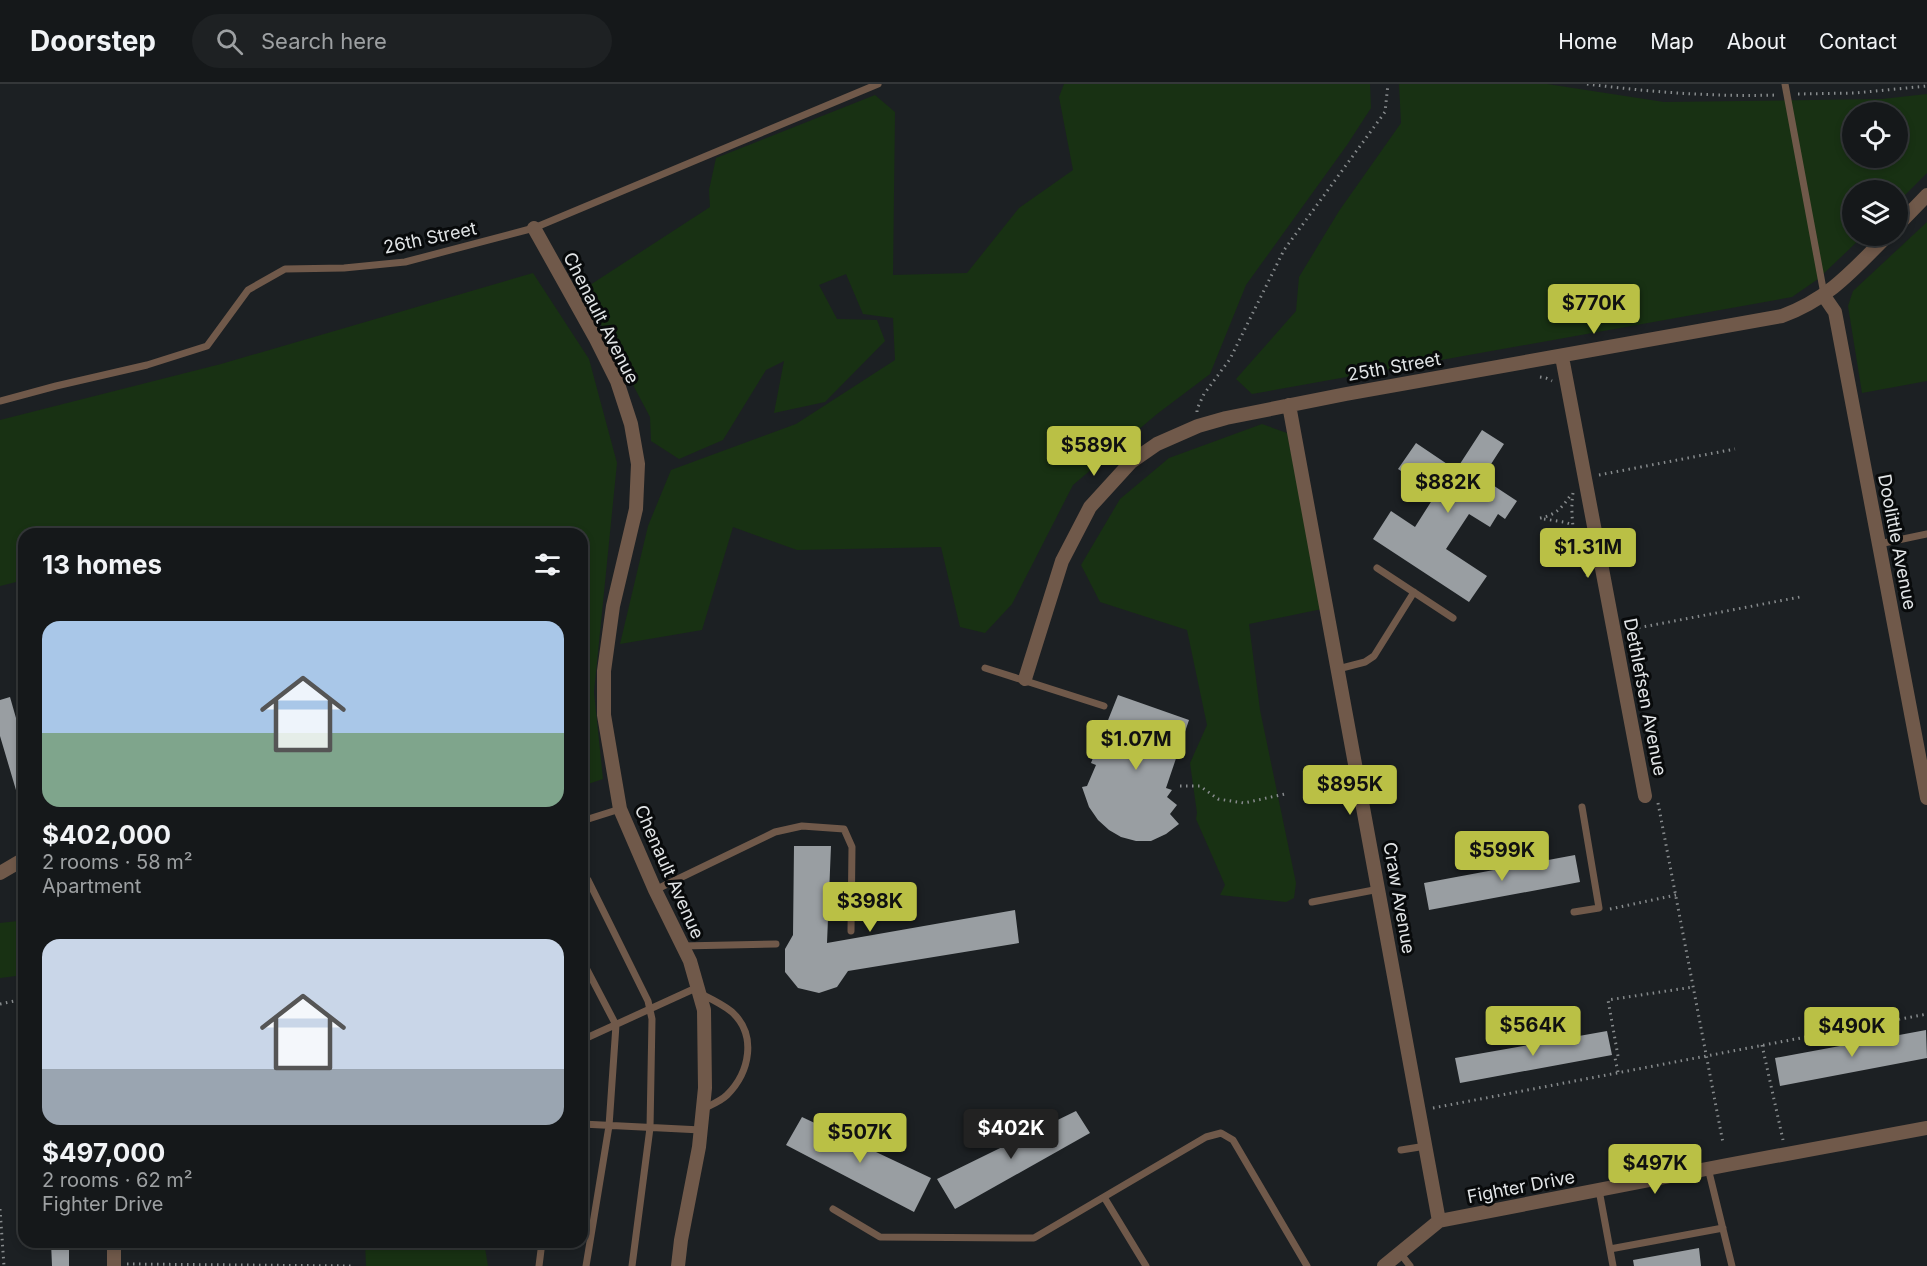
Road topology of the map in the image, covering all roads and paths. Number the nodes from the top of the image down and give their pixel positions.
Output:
1 (878, 84) edge
2 (1388, 84) edge
3 (1587, 84) edge
4 (1785, 84) edge
5 (1927, 86) edge
6 (1786, 95) junction
7 (1927, 195) edge
8 (1908, 215) edge
9 (534, 228) junction
10 (1877, 246) edge
11 (1824, 296) junction
12 (1562, 357) junction
13 (0, 401) edge
14 (1289, 405) junction
15 (1198, 426) junction
16 (1736, 449) dead end
17 (1597, 476) dead end
18 (1573, 493) dead end
19 (1574, 525) dead end
20 (1927, 534) edge
21 (1879, 544) junction
22 (1377, 568) dead end
23 (1414, 592) junction
24 (1800, 597) dead end
25 (1453, 618) dead end
26 (1624, 621) dead end
27 (985, 668) dead end
28 (1338, 669) junction
29 (1025, 680) junction
30 (1104, 706) dead end
31 (1180, 786) dead end
32 (1285, 794) dead end
33 (1646, 796) dead end
34 (1927, 798) edge
35 (1658, 803) dead end
36 (1582, 807) dead end
37 (620, 808) junction
38 (588, 819) edge
39 (18, 862) edge
40 (0, 873) edge
41 (588, 880) edge
42 (1379, 889) junction
43 (655, 890) junction
44 (1676, 895) junction
45 (1312, 902) dead end
46 (1599, 909) junction
47 (1574, 912) dead end
48 (851, 931) dead end
49 (776, 944) dead end
50 (682, 945) junction
51 (588, 972) edge
52 (1693, 987) junction
53 (698, 990) junction
54 (18, 1000) edge
55 (0, 1004) edge
56 (650, 1009) junction
57 (1927, 1014) edge
58 (615, 1025) junction
59 (588, 1037) edge
60 (1762, 1045) junction
61 (1706, 1055) junction
62 (1618, 1072) junction
63 (703, 1109) junction
64 (1419, 1110) junction
65 (588, 1124) edge
66 (609, 1126) junction
67 (650, 1128) junction
68 (1927, 1128) edge
69 (701, 1130) junction
70 (1783, 1140) dead end
71 (1723, 1143) dead end
72 (1426, 1146) junction
73 (1401, 1150) dead end
74 (1708, 1168) junction
75 (1599, 1190) junction
76 (1104, 1197) junction
77 (0, 1209) edge
78 (833, 1209) dead end
79 (1439, 1221) junction
80 (1723, 1228) junction
81 (114, 1248) edge
82 (541, 1248) edge
83 (1610, 1249) junction
84 (1400, 1253) junction
85 (114, 1265) edge
86 (4, 1266) edge
87 (353, 1266) edge
88 (539, 1266) edge
89 (586, 1266) edge
90 (632, 1266) edge
91 (678, 1266) edge
92 (1146, 1266) edge
93 (1307, 1266) edge
94 (1383, 1266) edge
95 (1410, 1266) edge
96 (1613, 1266) edge
97 (1732, 1266) edge

1 - 9 lane, 26th Street
2 - 15 path
3 - 6 path
4 - 6 lane
5 - 6 path
6 - 11 lane
7 - 8 street
9 - 13 lane, 26th Street
9 - 37 street, Chenault Avenue
10 - 11 street, 25th Street
11 - 12 street, 25th Street
11 - 21 street, Doolittle Avenue
12 - 14 street, 25th Street
12 - 33 street, Dethlefsen Avenue
14 - 15 street, 25th Street
14 - 28 street, Craw Avenue
15 - 29 street, 25th Street
16 - 17 path
18 - 19 path
20 - 21 lane
21 - 34 street, Doolittle Avenue
22 - 23 lane
23 - 25 lane
23 - 28 lane
24 - 26 path
27 - 29 lane
28 - 42 street, Craw Avenue
29 - 30 lane
31 - 32 path
35 - 44 path
36 - 46 lane
37 - 38 lane
37 - 43 street, Chenault Avenue
39 - 40 street
41 - 56 lane
42 - 45 lane
42 - 64 street, Craw Avenue
43 - 48 lane
43 - 50 street, Chenault Avenue
44 - 46 path
44 - 52 path
46 - 47 lane
49 - 50 lane
50 - 53 street, Chenault Avenue
51 - 58 lane
52 - 61 path
52 - 62 path
53 - 56 lane
53 - 63 street, Chenault Avenue
53 - 63 lane
54 - 55 path
56 - 58 lane
56 - 67 lane
57 - 60 path
58 - 59 lane
58 - 66 lane
60 - 61 path
60 - 70 path
61 - 62 path
61 - 71 path
62 - 64 path
63 - 69 street, Chenault Avenue
64 - 72 street, Craw Avenue
65 - 66 lane
66 - 67 lane
66 - 89 lane
67 - 69 lane
67 - 90 lane
68 - 74 street, Fighter Drive
69 - 91 street, Chenault Avenue
72 - 73 lane
72 - 79 street, Craw Avenue
74 - 75 street, Fighter Drive
74 - 80 lane
75 - 79 street, Fighter Drive
75 - 83 lane
76 - 78 lane
76 - 92 lane
76 - 93 lane
77 - 86 path
79 - 84 street, Fighter Drive
80 - 83 lane
80 - 97 lane
81 - 85 street
82 - 88 lane
83 - 96 lane
84 - 94 street, Fighter Drive
84 - 95 lane
85 - 87 path

